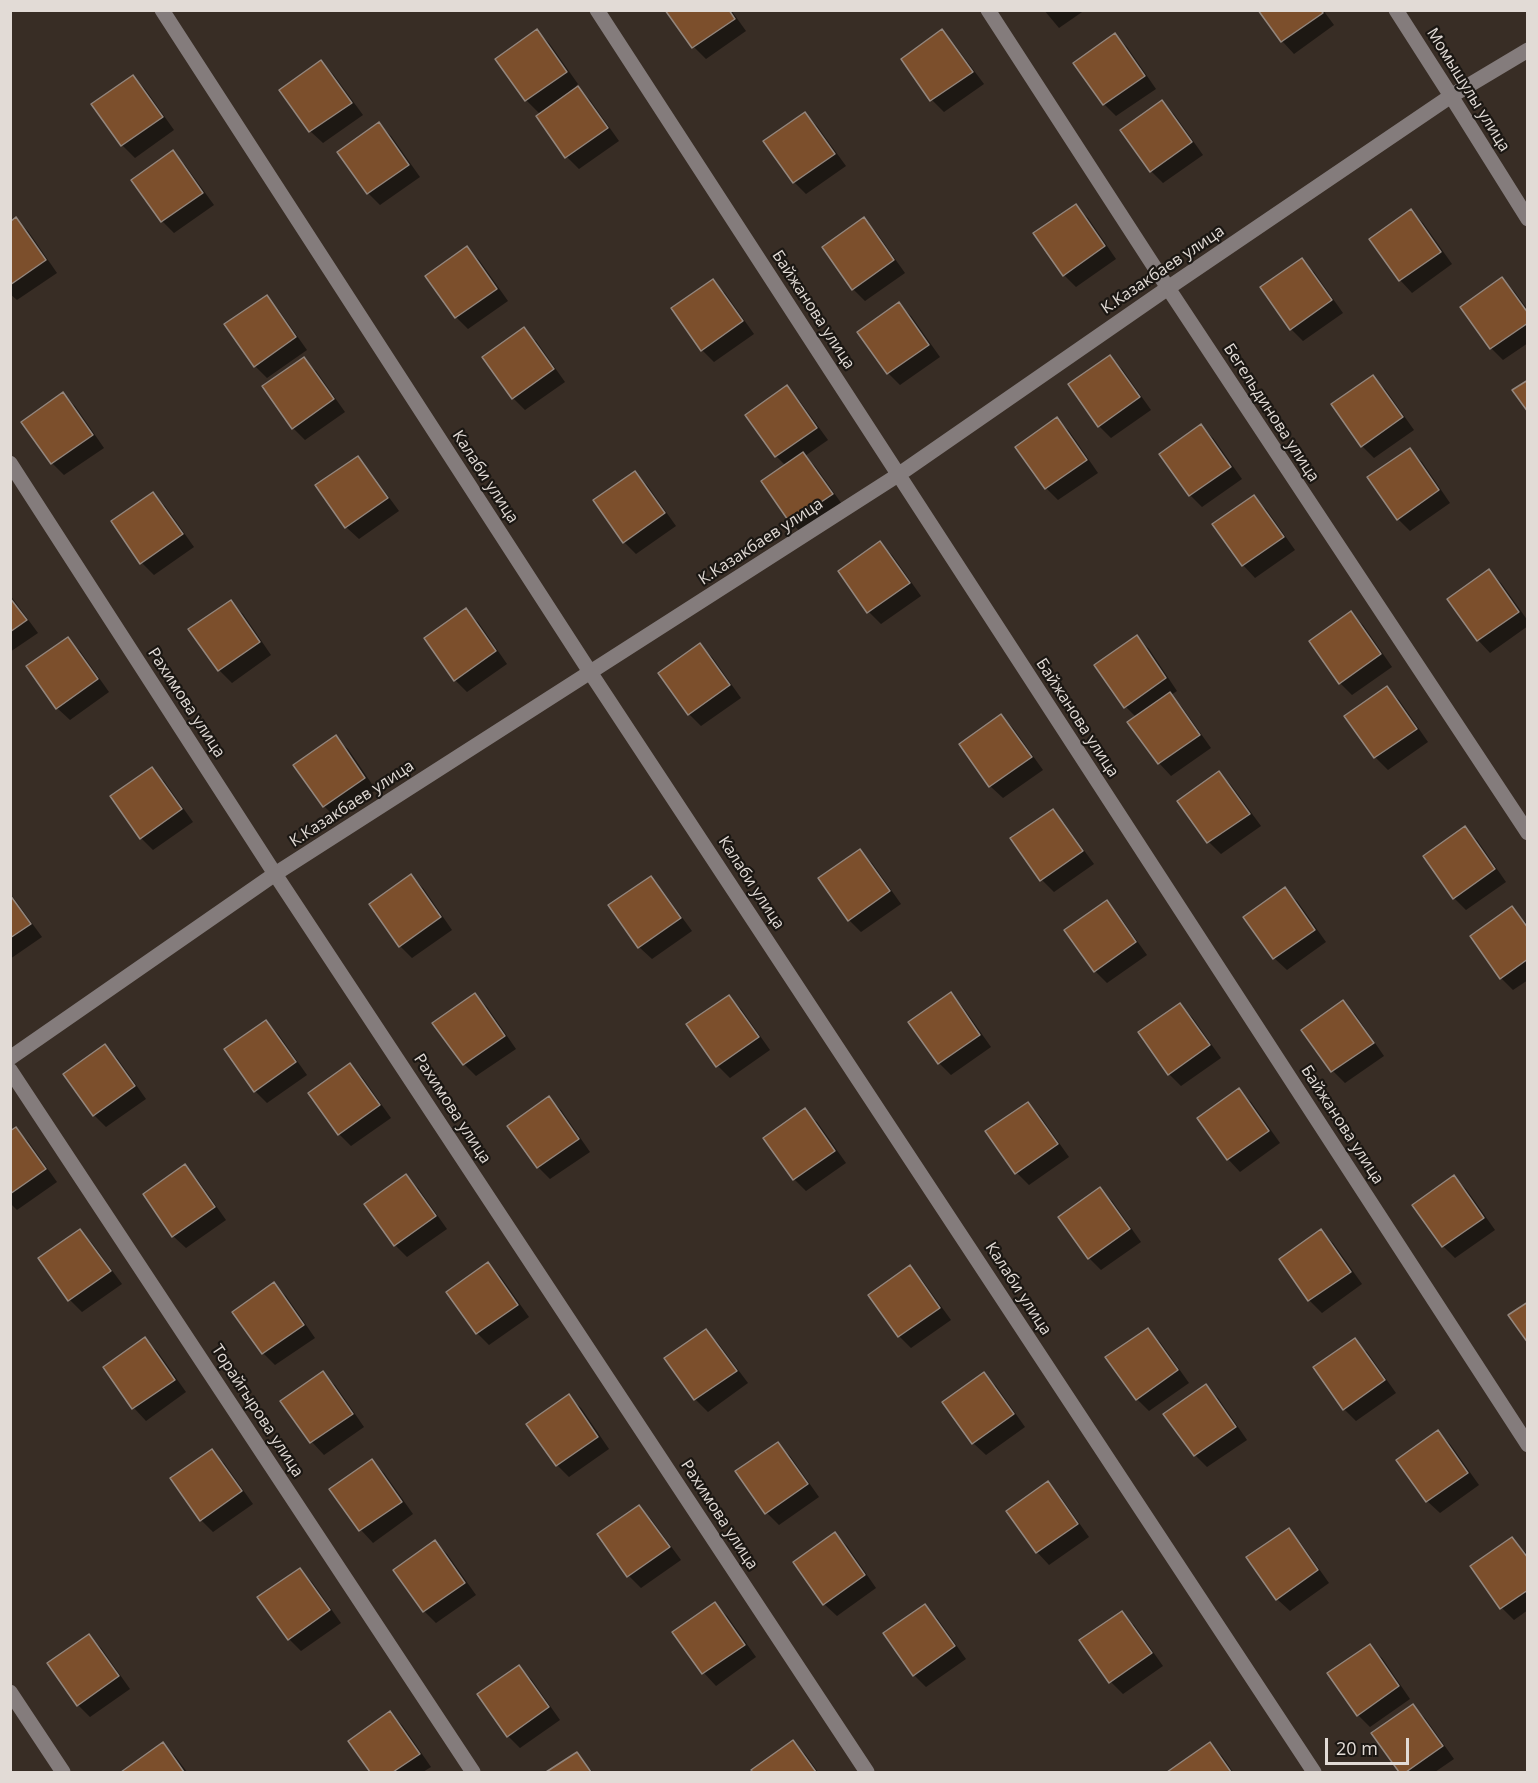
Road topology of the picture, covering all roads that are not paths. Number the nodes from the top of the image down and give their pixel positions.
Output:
1 (162, 10) edge
2 (597, 10) edge
3 (988, 10) edge
4 (1396, 10) edge
5 (1527, 50) edge
6 (1451, 96) junction
7 (1527, 219) edge
8 (1168, 288) junction
9 (10, 463) edge
10 (898, 475) junction
11 (590, 672) junction
12 (1527, 833) edge
13 (275, 874) junction
14 (10, 1058) edge
15 (10, 1070) edge
16 (1527, 1445) edge
17 (10, 1692) edge
18 (63, 1773) edge
19 (473, 1773) edge
20 (867, 1773) edge
21 (1314, 1773) edge

1 - 11 street, Калаби улица
2 - 10 street, Байжанова улица
3 - 8 street, Бегельдинова улица
4 - 6 street, Момышулы улица
5 - 6 street, К.Казакбаев улица
6 - 7 street, Момышулы улица
6 - 8 street, К.Казакбаев улица
8 - 10 street, К.Казакбаев улица
8 - 12 street, Бегельдинова улица
9 - 13 street, Рахимова улица
10 - 11 street, К.Казакбаев улица
10 - 16 street, Байжанова улица
11 - 13 street, К.Казакбаев улица
11 - 21 street, Калаби улица
13 - 14 street, К.Казакбаев улица
13 - 20 street, Рахимова улица
15 - 19 street, Торайгырова улица
17 - 18 street

